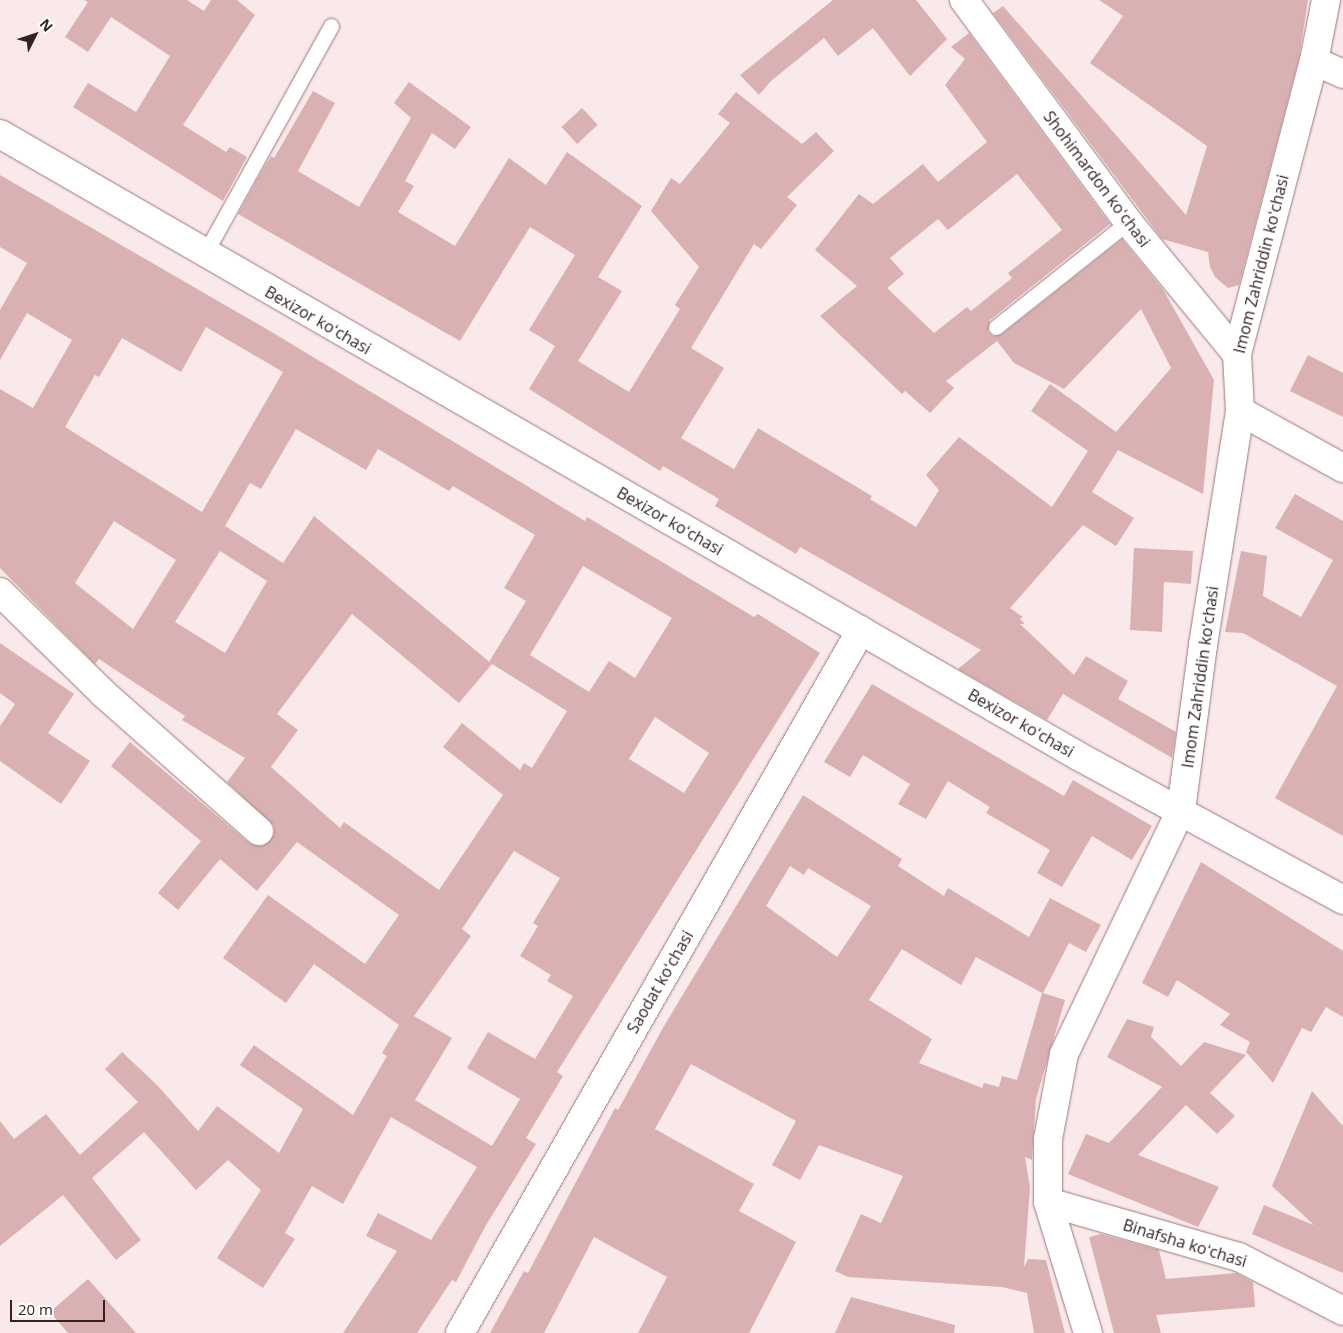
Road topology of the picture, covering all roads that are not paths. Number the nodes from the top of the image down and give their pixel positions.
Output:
1 (964, 0) edge
2 (1326, 0) edge
3 (331, 26) dead end
4 (1314, 61) junction
5 (1343, 74) edge
6 (0, 134) edge
7 (1128, 222) junction
8 (204, 255) junction
9 (996, 327) dead end
10 (1236, 354) junction
11 (1240, 411) junction
12 (1343, 468) edge
13 (0, 592) edge
14 (861, 630) junction
15 (1181, 810) junction
16 (260, 831) dead end
17 (1343, 900) edge
18 (1048, 1202) junction
19 (1343, 1311) edge
20 (460, 1333) edge
21 (1088, 1333) edge

1 - 7 street, Shohimardon koʻchasi
2 - 4 street, Imom Zahriddin koʻchasi
3 - 8 lane
4 - 5 street
4 - 10 street, Imom Zahriddin koʻchasi
6 - 8 street, Bexizor koʻchasi
7 - 9 lane
7 - 10 street, Shohimardon koʻchasi
8 - 14 street, Bexizor koʻchasi
10 - 11 street, Imom Zahriddin koʻchasi
11 - 12 street
11 - 15 street, Imom Zahriddin koʻchasi
13 - 16 street
14 - 15 street, Bexizor koʻchasi
14 - 20 street, Saodat koʻchasi
15 - 17 street, Bexizor koʻchasi
15 - 18 street, Imom Zahriddin koʻchasi
18 - 19 street, Binafsha koʻchasi
18 - 21 street, Imom Zahriddin koʻchasi

